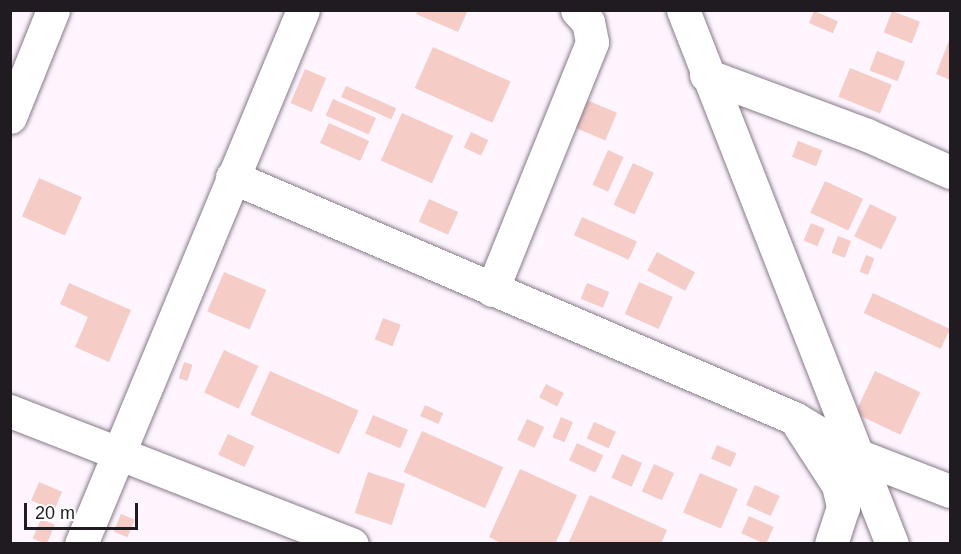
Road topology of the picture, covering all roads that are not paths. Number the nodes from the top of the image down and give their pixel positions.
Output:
1 (53, 10) edge
2 (303, 10) edge
3 (577, 10) edge
4 (683, 10) edge
5 (706, 75) junction
6 (10, 117) edge
7 (951, 172) edge
8 (232, 177) junction
9 (492, 290) junction
10 (10, 411) edge
11 (794, 418) junction
12 (119, 451) junction
13 (854, 454) junction
14 (951, 491) edge
15 (81, 543) edge
16 (352, 543) edge
17 (831, 543) edge
18 (892, 543) edge

1 - 6 street
2 - 8 street
3 - 9 street
4 - 5 street
5 - 7 street
5 - 13 street
8 - 9 street
8 - 12 street
9 - 11 street
10 - 12 street
11 - 13 street
11 - 17 street
12 - 15 street
12 - 16 street
13 - 14 street
13 - 18 street

